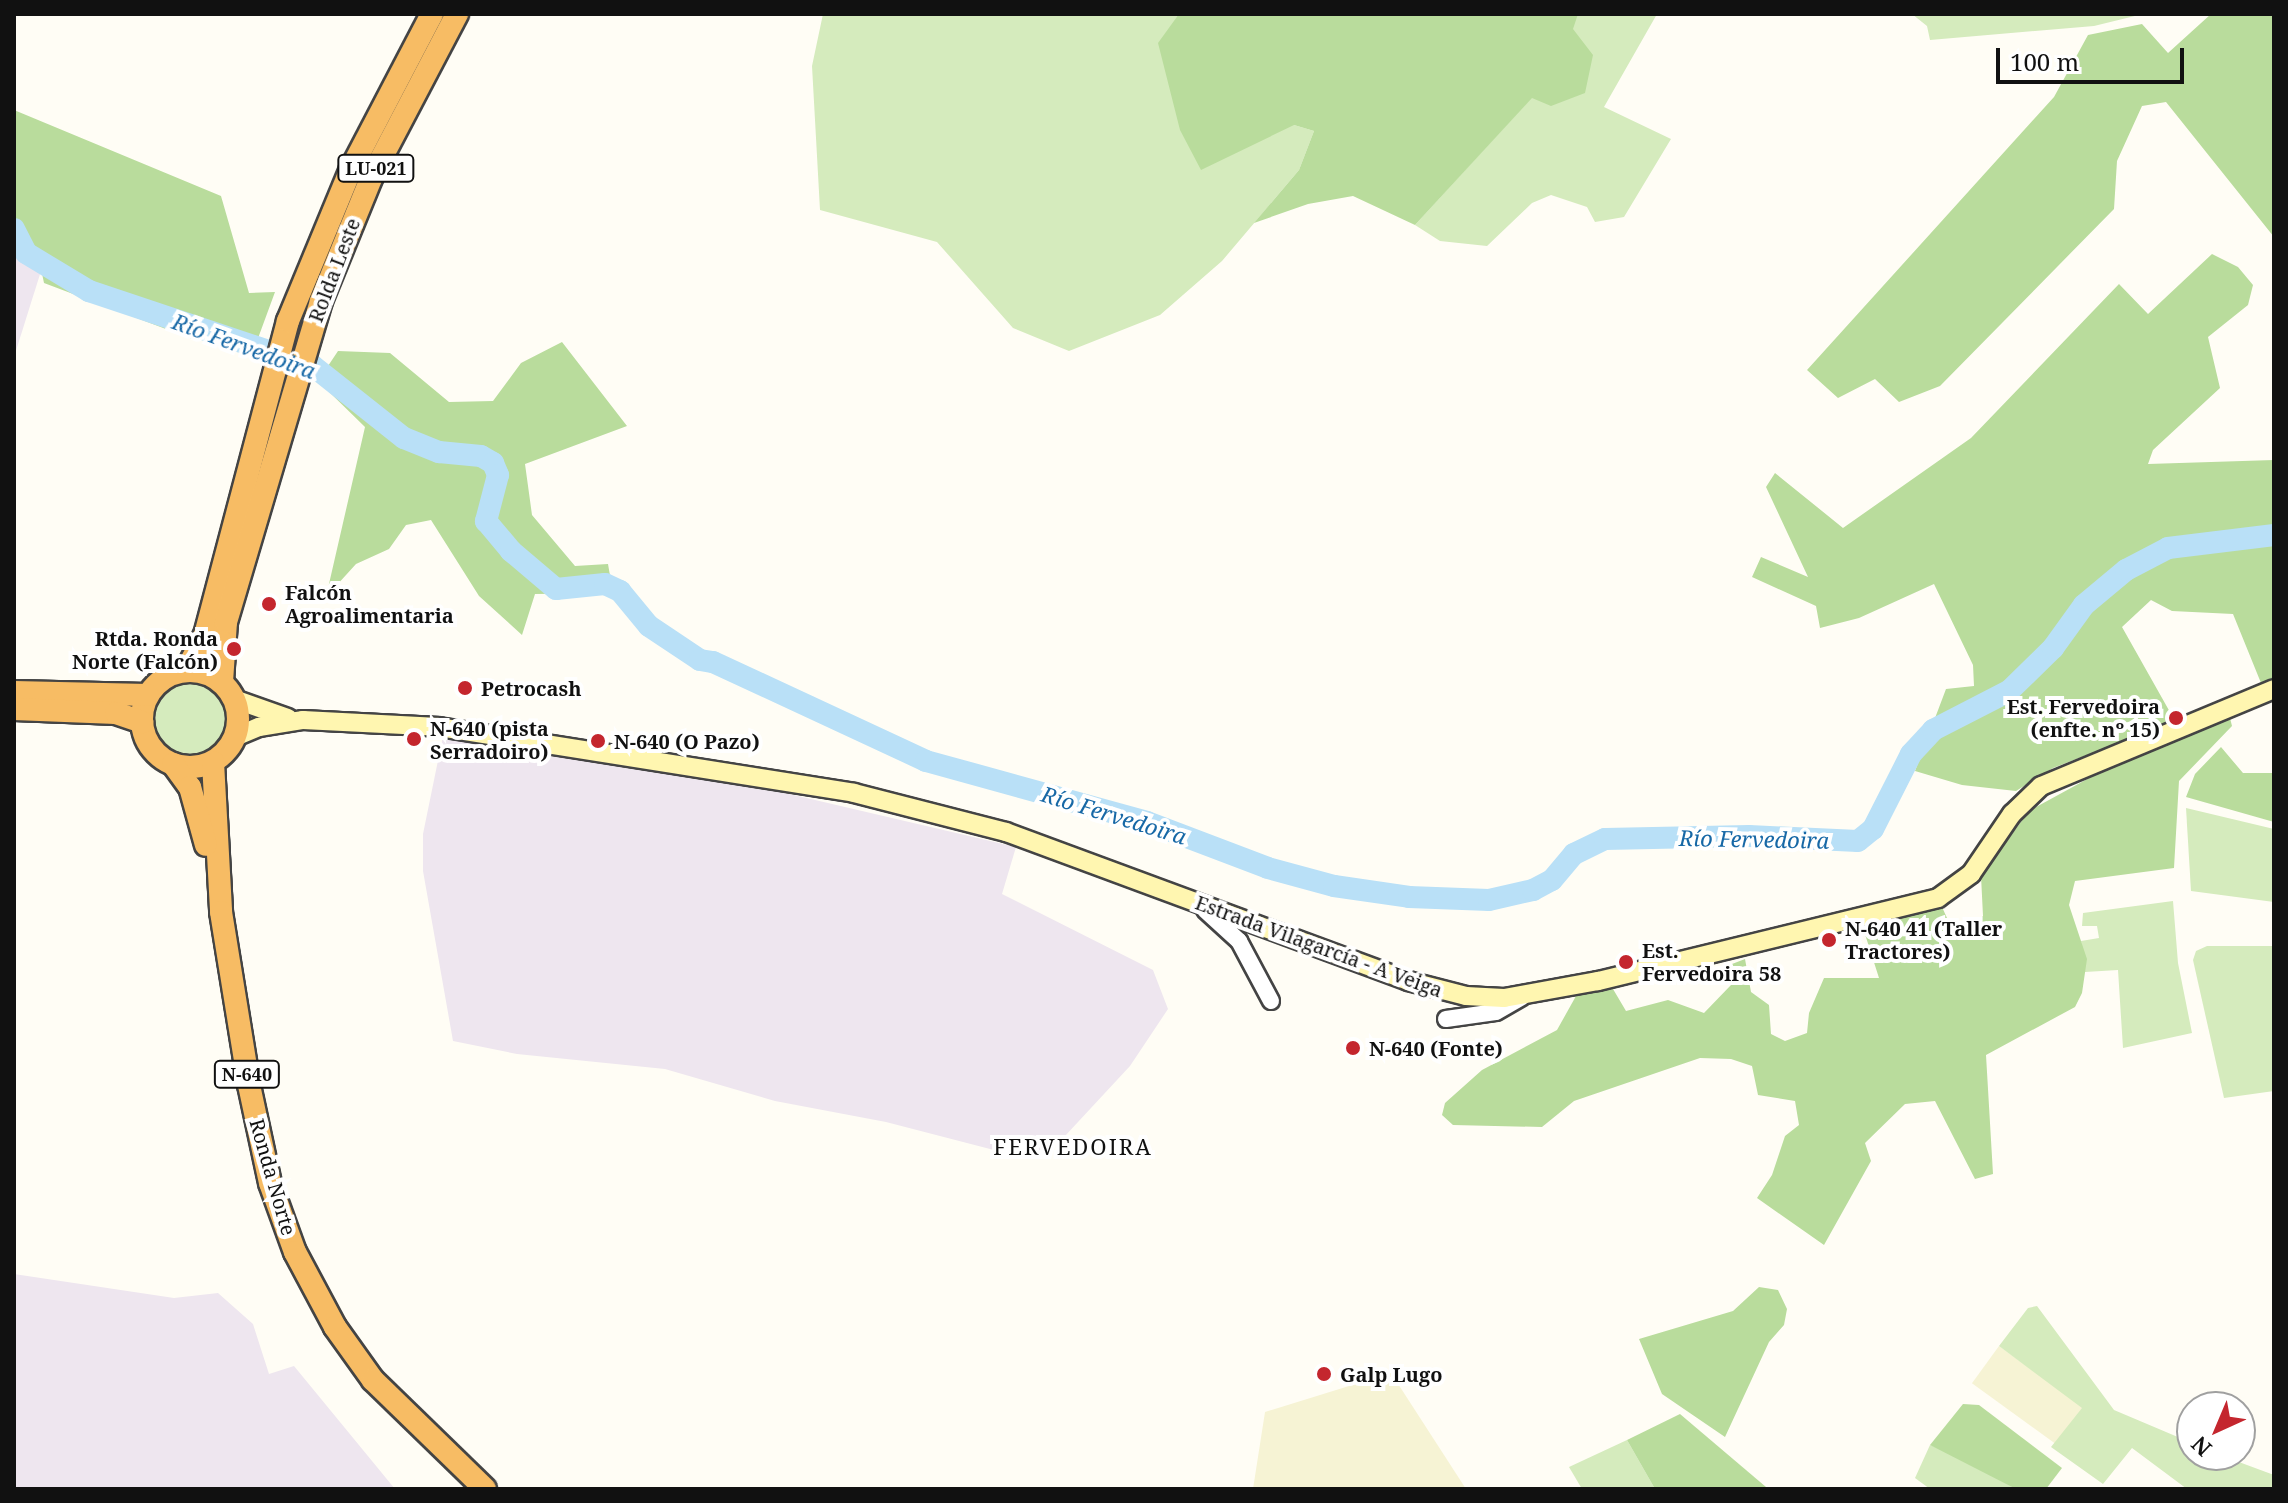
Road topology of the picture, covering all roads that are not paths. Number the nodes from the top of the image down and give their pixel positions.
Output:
1 (432, 14) edge
2 (457, 14) edge
3 (283, 378) junction
4 (186, 671) junction
5 (2274, 689) edge
6 (228, 691) junction
7 (14, 692) edge
8 (148, 695) junction
9 (14, 709) edge
10 (303, 720) junction
11 (142, 722) junction
12 (235, 737) junction
13 (213, 762) junction
14 (173, 764) junction
15 (220, 893) junction
16 (1187, 899) junction
17 (1522, 997) junction
18 (1271, 1001) dead end
19 (1446, 1019) dead end
20 (485, 1489) edge

1 - 3 highway, Rolda Leste / LU-021
2 - 3 highway, Rolda Leste / LU-021
3 - 4 highway, Rolda Leste / LU-021
3 - 6 highway, Rolda Leste / LU-021
4 - 6 highway, Estrada Vilagarcía - A Veiga
4 - 8 highway
5 - 17 main road, Estrada Vilagarcía - A Veiga
6 - 10 main road, Estrada Vilagarcía - A Veiga
6 - 12 highway
7 - 8 highway
8 - 11 highway
9 - 11 highway
10 - 12 main road, Estrada Vilagarcía - A Veiga
10 - 16 main road, Estrada Vilagarcía - A Veiga
11 - 14 highway
12 - 13 highway
13 - 14 highway
13 - 15 highway, Ronda Norte
14 - 15 highway, Ronda Norte
15 - 20 highway, Ronda Norte / N-640
16 - 17 main road, Estrada Vilagarcía - A Veiga
16 - 18 street
17 - 19 street

